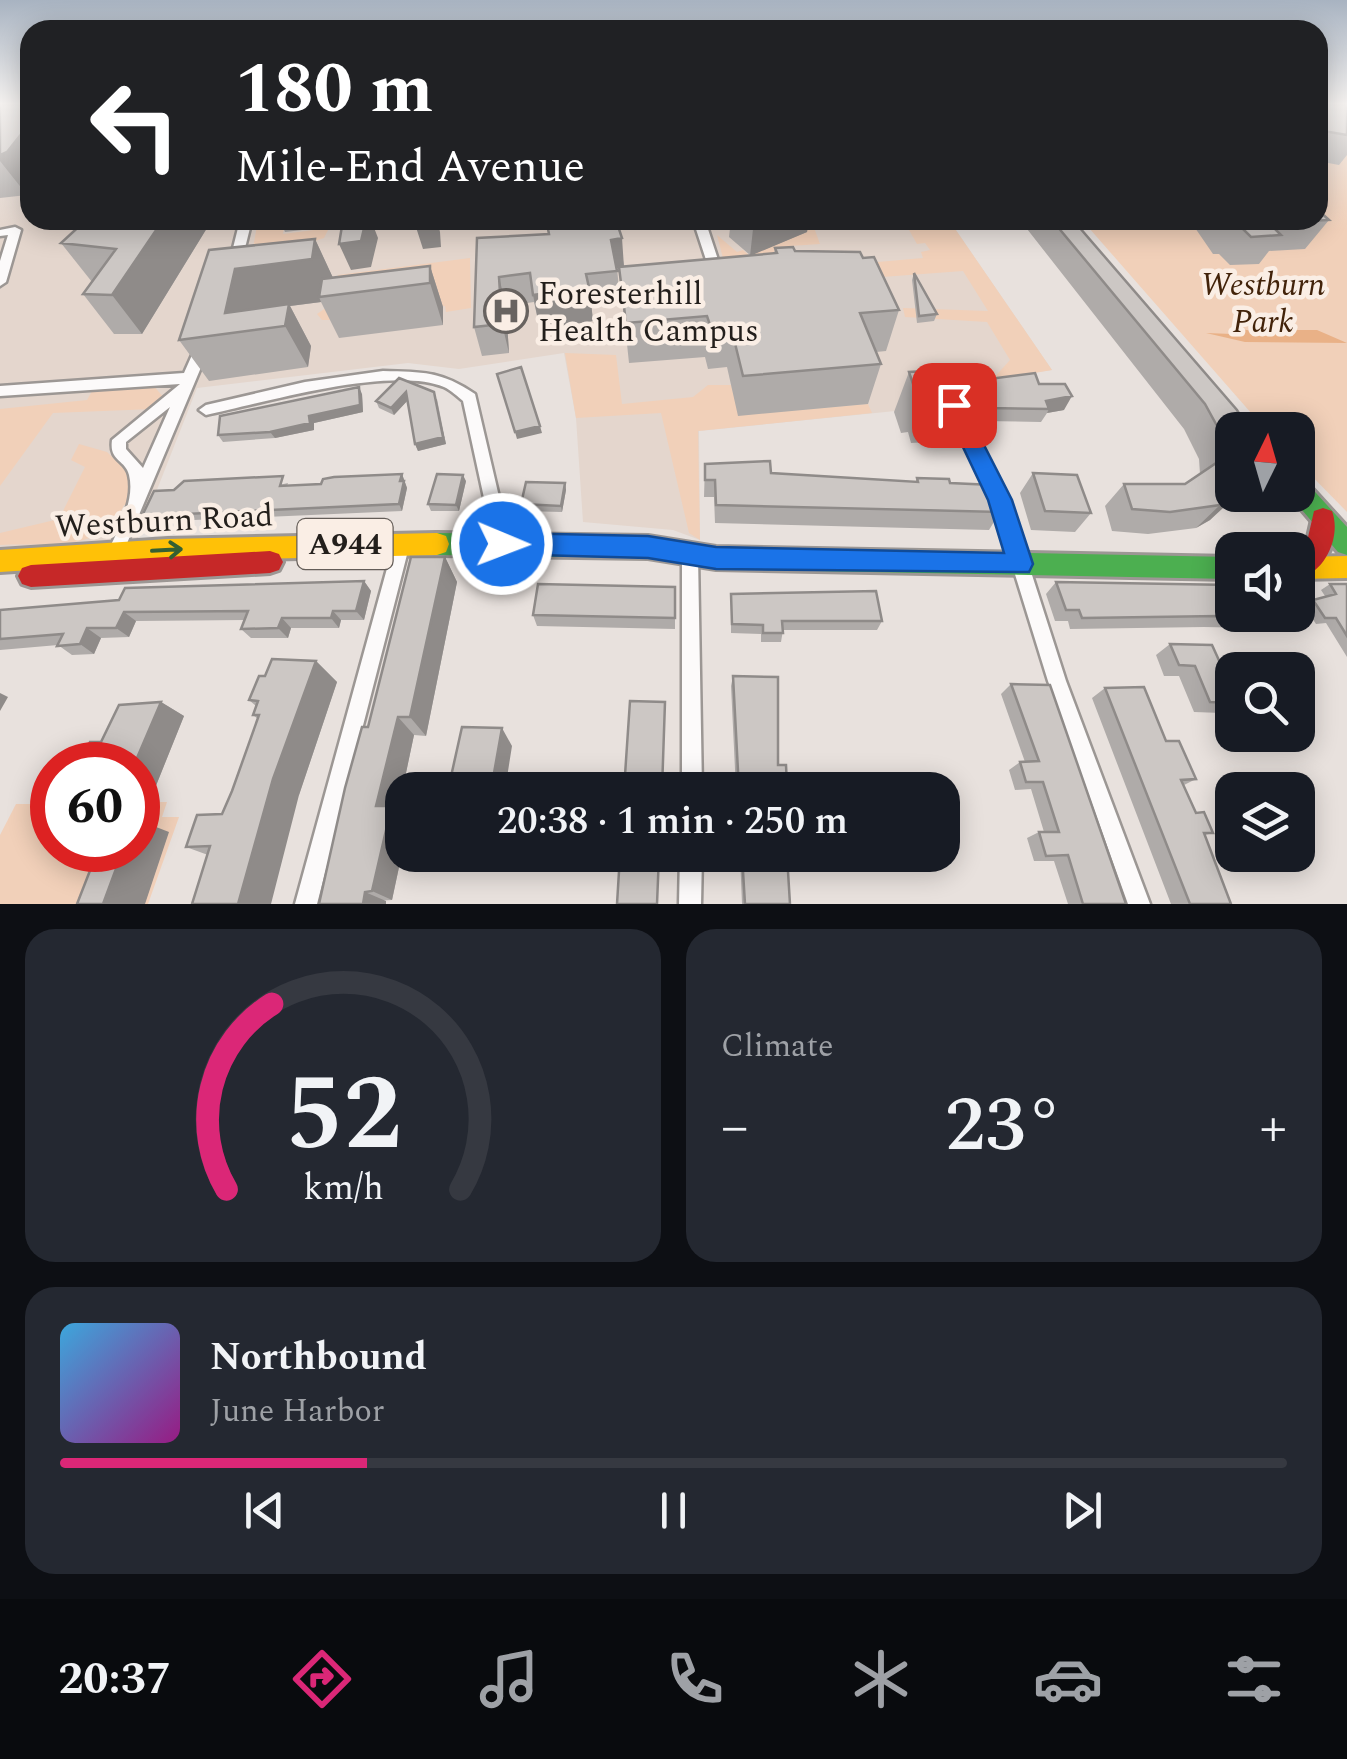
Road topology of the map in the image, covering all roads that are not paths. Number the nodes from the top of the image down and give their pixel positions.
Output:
1 (243, 230) edge
2 (702, 230) edge
3 (0, 232) edge
4 (230, 278) edge
5 (719, 281) edge
6 (0, 282) edge
7 (209, 330) edge
8 (188, 382) junction
9 (0, 391) edge
10 (954, 405) edge
11 (206, 410) dead end
12 (128, 432) junction
13 (165, 436) junction
14 (135, 506) junction
15 (1315, 509) edge
16 (1323, 518) junction
17 (1347, 544) edge
18 (502, 550) junction
19 (400, 551) junction
20 (1315, 554) edge
21 (690, 556) junction
22 (0, 561) edge
23 (110, 563) junction
24 (1020, 564) junction
25 (1347, 566) edge
26 (1315, 567) edge
27 (1215, 568) edge
28 (0, 578) edge
29 (692, 772) edge
30 (691, 872) edge
31 (306, 904) edge
32 (690, 904) edge
33 (1139, 904) edge

1 - 4 street
2 - 5 street
3 - 6 street
7 - 8 street
8 - 9 street
8 - 12 street
8 - 13 street
10 - 24 street
11 - 18 street
12 - 13 street
12 - 14 street
13 - 14 street
14 - 23 street
15 - 16 main road
16 - 17 main road
16 - 20 main road
18 - 19 main road, Westburn Road / A944
18 - 21 main road, Westburn Road / A944
19 - 23 main road, Westburn Road / A944
19 - 31 street
21 - 24 main road, Westburn Road / A944
21 - 29 street
22 - 23 main road, Westburn Road / A944
23 - 28 main road, Westburn Road / A944
24 - 27 main road, Westburn Road / A944
24 - 33 street
25 - 26 main road
30 - 32 street

